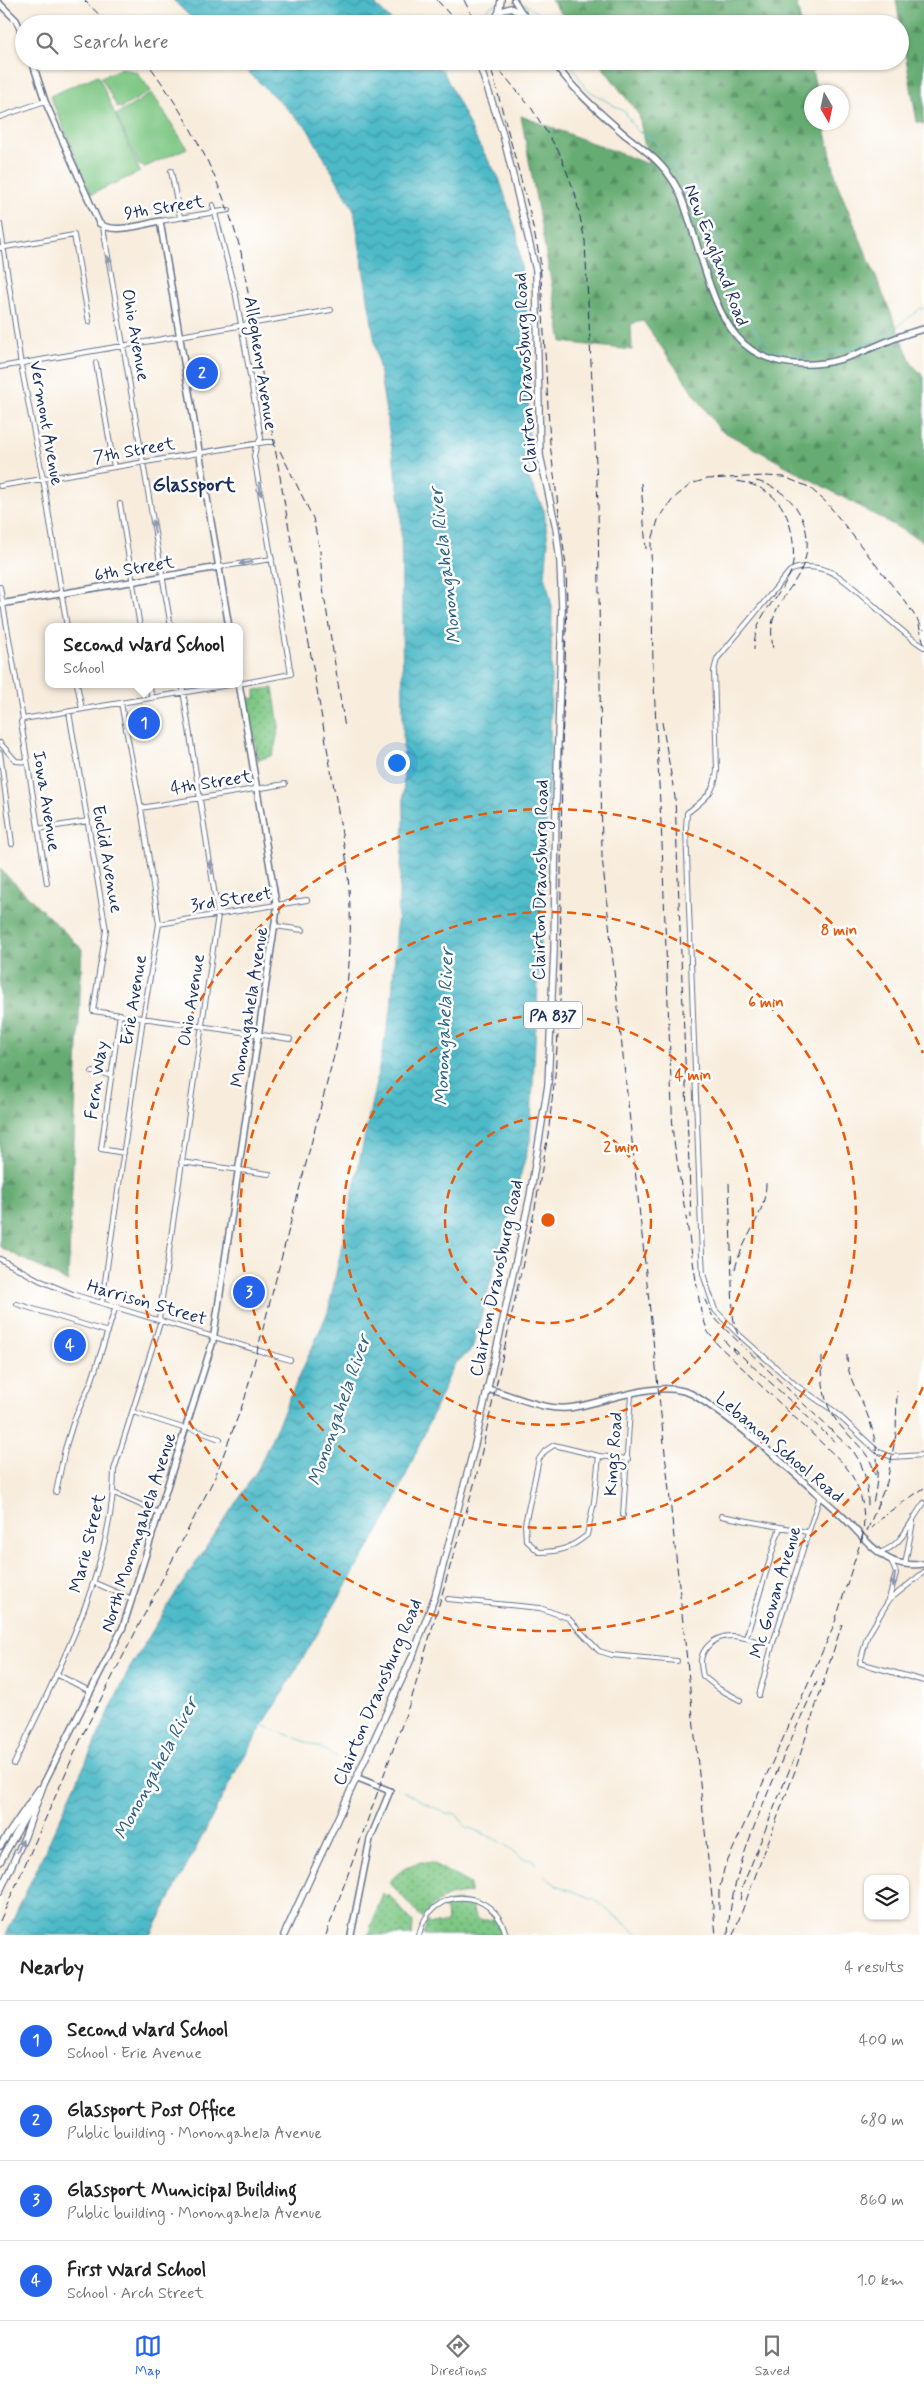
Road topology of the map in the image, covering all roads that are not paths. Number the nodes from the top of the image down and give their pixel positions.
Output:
1 (501, 0) edge
2 (514, 0) edge
3 (0, 4) edge
4 (499, 12) junction
5 (523, 14) joint
6 (497, 15) edge
7 (15, 19) edge
8 (35, 70) edge
9 (481, 70) edge
10 (560, 70) edge
11 (45, 102) junction
12 (0, 117) edge
13 (171, 171) dead end
14 (213, 205) dead end
15 (229, 210) dead end
16 (215, 213) junction
17 (180, 218) junction
18 (160, 221) junction
19 (0, 224) edge
20 (103, 227) junction
21 (2, 247) edge
22 (331, 310) dead end
23 (89, 322) dead end
24 (241, 326) junction
25 (924, 329) edge
26 (180, 336) junction
27 (124, 346) junction
28 (96, 363) dead end
29 (22, 365) junction
30 (0, 367) edge
31 (273, 442) dead end
32 (259, 443) junction
33 (201, 452) junction
34 (143, 462) junction
35 (114, 467) junction
36 (43, 479) junction
37 (0, 486) edge
38 (120, 504) dead end
39 (272, 559) junction
40 (219, 567) junction
41 (162, 577) junction
42 (132, 582) junction
43 (0, 587) edge
44 (62, 595) junction
45 (1, 604) edge
46 (66, 623) edge
47 (139, 623) edge
48 (170, 623) edge
49 (228, 623) edge
50 (924, 647) edge
51 (243, 682) edge
52 (79, 688) edge
53 (151, 688) edge
54 (182, 688) edge
55 (209, 688) edge
56 (240, 688) edge
57 (183, 692) junction
58 (152, 698) junction
59 (121, 703) junction
60 (82, 709) junction
61 (69, 712) junction
62 (22, 721) junction
63 (0, 744) edge
64 (0, 753) edge
65 (27, 762) junction
66 (285, 784) dead end
67 (257, 789) junction
68 (200, 798) junction
69 (141, 808) junction
70 (88, 821) junction
71 (38, 829) junction
72 (12, 844) dead end
73 (47, 883) dead end
74 (307, 900) dead end
75 (276, 905) junction
76 (218, 915) junction
77 (159, 924) junction
78 (275, 926) junction
79 (304, 930) dead end
80 (120, 1014) junction
81 (143, 1018) junction
82 (201, 1026) junction
83 (258, 1035) junction
84 (290, 1039) dead end
85 (92, 1072) dead end
86 (110, 1075) junction
87 (124, 1153) junction
88 (181, 1162) junction
89 (238, 1170) junction
90 (269, 1174) dead end
91 (0, 1259) edge
92 (102, 1302) junction
93 (17, 1304) dead end
94 (116, 1306) junction
95 (160, 1320) junction
96 (108, 1332) junction
97 (214, 1336) junction
98 (290, 1360) dead end
99 (487, 1390) junction
100 (631, 1394) junction
101 (133, 1412) junction
102 (186, 1428) junction
103 (220, 1439) dead end
104 (599, 1456) junction
105 (924, 1456) edge
106 (628, 1459) junction
107 (56, 1492) dead end
108 (114, 1493) junction
109 (820, 1496) junction
110 (924, 1503) edge
111 (159, 1513) junction
112 (623, 1515) dead end
113 (720, 1516) dead end
114 (914, 1517) junction
115 (780, 1527) junction
116 (807, 1532) junction
117 (879, 1553) junction
118 (891, 1560) junction
119 (904, 1564) junction
120 (924, 1564) edge
121 (924, 1572) edge
122 (95, 1583) junction
123 (132, 1599) junction
124 (448, 1599) dead end
125 (889, 1600) junction
126 (746, 1638) junction
127 (772, 1646) junction
128 (677, 1661) dead end
129 (56, 1674) junction
130 (924, 1681) edge
131 (90, 1691) junction
132 (759, 1695) dead end
133 (740, 1700) dead end
134 (14, 1764) dead end
135 (358, 1778) junction
136 (44, 1783) junction
137 (16, 1823) junction
138 (0, 1846) edge
139 (0, 1853) edge
140 (0, 1862) edge
141 (0, 1891) edge
142 (284, 1935) edge
143 (351, 1935) edge
144 (419, 1935) edge
145 (506, 1935) edge

1 - 4 main road
2 - 5 main road
3 - 7 main road
4 - 5 main road
4 - 6 main road
8 - 11 main road, Ohio Avenue
9 - 99 main road, Clairton Dravosburg Road / PA 837
10 - 25 main road, New England Road
11 - 12 street
11 - 20 main road, Ohio Avenue
13 - 17 street
14 - 16 street, Allegheny Avenue
15 - 16 street, 9th Street
16 - 17 street, 9th Street
16 - 24 street, Allegheny Avenue
17 - 18 street, 9th Street
18 - 20 main road, 9th Street
18 - 26 main road
19 - 21 street, Vermont Avenue
27 -> 20 street, Ohio Avenue
21 - 23 street
21 - 29 street, Vermont Avenue
22 - 24 street
24 - 26 street
24 - 32 street, Allegheny Avenue
26 - 27 street
26 - 33 main road
27 - 29 street
27 - 34 street, Ohio Avenue
28 - 35 street
29 - 30 street
29 - 36 street, Vermont Avenue
31 - 32 street, 7th Street
32 - 33 street, 7th Street
32 -> 39 street, Allegheny Avenue
33 - 34 street, 7th Street
33 - 40 main road
34 - 35 street, 7th Street
41 -> 34 street, Ohio Avenue
35 - 36 street, 7th Street
36 - 37 street, 7th Street
36 - 44 street, Vermont Avenue
38 - 42 street
39 -> 40 street, 6th Street
39 - 51 street, Allegheny Avenue
40 - 41 main road, 6th Street
40 - 49 main road
41 - 42 main road, 6th Street
41 - 48 street, Ohio Avenue
42 - 44 main road, 6th Street
42 - 47 street
43 - 45 street, Iowa Avenue
44 - 45 main road, 6th Street
44 - 46 street, Vermont Avenue
45 - 62 street, Iowa Avenue
50 - 105 street
52 - 60 street
53 - 58 street
54 - 57 street, Ohio Avenue
55 - 57 street
56 - 67 main road, Monongahela Avenue
57 - 58 street
57 - 68 street, Ohio Avenue
58 - 59 street
59 - 60 street
59 - 69 street, Erie Avenue
60 - 61 street
61 - 62 street
61 - 70 street, Euclid Avenue
62 - 65 street, Iowa Avenue
63 - 65 street
64 - 72 street
65 - 71 street, Iowa Avenue
66 - 67 street, 4th Street
67 - 68 street, 4th Street
67 - 75 main road, Monongahela Avenue
68 - 69 street, 4th Street
76 -> 68 street, Ohio Avenue
69 - 77 street, Erie Avenue
70 - 71 street
70 - 80 street, Euclid Avenue
71 - 73 street, Iowa Avenue
74 - 75 street, 3rd Street
75 - 76 street, 3rd Street
75 - 78 main road, Monongahela Avenue
76 - 77 street, 3rd Street
76 - 82 street, Ohio Avenue
77 - 81 street, Erie Avenue
78 - 79 street, 3rd Street
78 - 83 main road, Monongahela Avenue
80 - 81 street
80 - 86 street, Fern Way
81 - 82 street
81 - 87 street, Erie Avenue
82 - 83 street
82 - 88 street, Ohio Avenue
83 - 84 street
83 - 89 main road, Monongahela Avenue
85 - 86 street
86 - 87 street, Fern Way
87 - 92 street, Erie Avenue
88 - 89 street
88 - 95 street, Ohio Avenue
89 - 90 street
89 - 97 main road, Monongahela Avenue
91 - 92 street, Harrison Street
92 - 94 street, Harrison Street
93 - 96 street
94 - 95 street, Harrison Street
94 - 96 street
95 - 97 street, Harrison Street
95 - 101 street, Marie Street
96 - 107 street
97 - 98 street, Harrison Street
97 - 102 main road, North Monongahela Avenue
99 - 100 main road, Lebanon School Road
99 - 135 main road, Clairton Dravosburg Road / PA 837
100 - 106 street, Kings Road
100 - 109 main road, Lebanon School Road
101 - 102 street
101 - 108 street, Marie Street
102 - 103 street
102 - 111 main road, North Monongahela Avenue
104 - 104 street
104 - 106 street
106 - 112 street, Kings Road
108 - 111 street
108 - 122 street, Marie Street
109 - 116 street, Mc Gowan Avenue
109 - 117 main road, Lebanon School Road
110 - 114 street
111 - 123 main road, North Monongahela Avenue
113 - 115 street
114 - 117 street
114 - 119 street
115 - 116 street
115 - 126 street
116 - 127 street, Mc Gowan Avenue
117 - 118 main road, Lebanon School Road
118 - 119 main road, Lebanon School Road
118 -> 125 street
119 - 120 main road, Lebanon School Road
121 - 125 street
122 - 123 street
122 - 129 street, Marie Street
123 - 131 main road, North Monongahela Avenue
124 - 128 street
125 - 130 street
126 - 127 street
126 - 133 street
127 - 132 street, Mc Gowan Avenue
129 - 131 street
129 - 134 street, Marie Street
131 - 136 main road, North Monongahela Avenue
135 - 142 main road, Clairton Dravosburg Road / PA 837
135 - 143 main road
136 - 137 main road
136 - 140 main road
141 -> 136 main road
137 - 138 main road
137 - 139 main road
144 - 145 street

